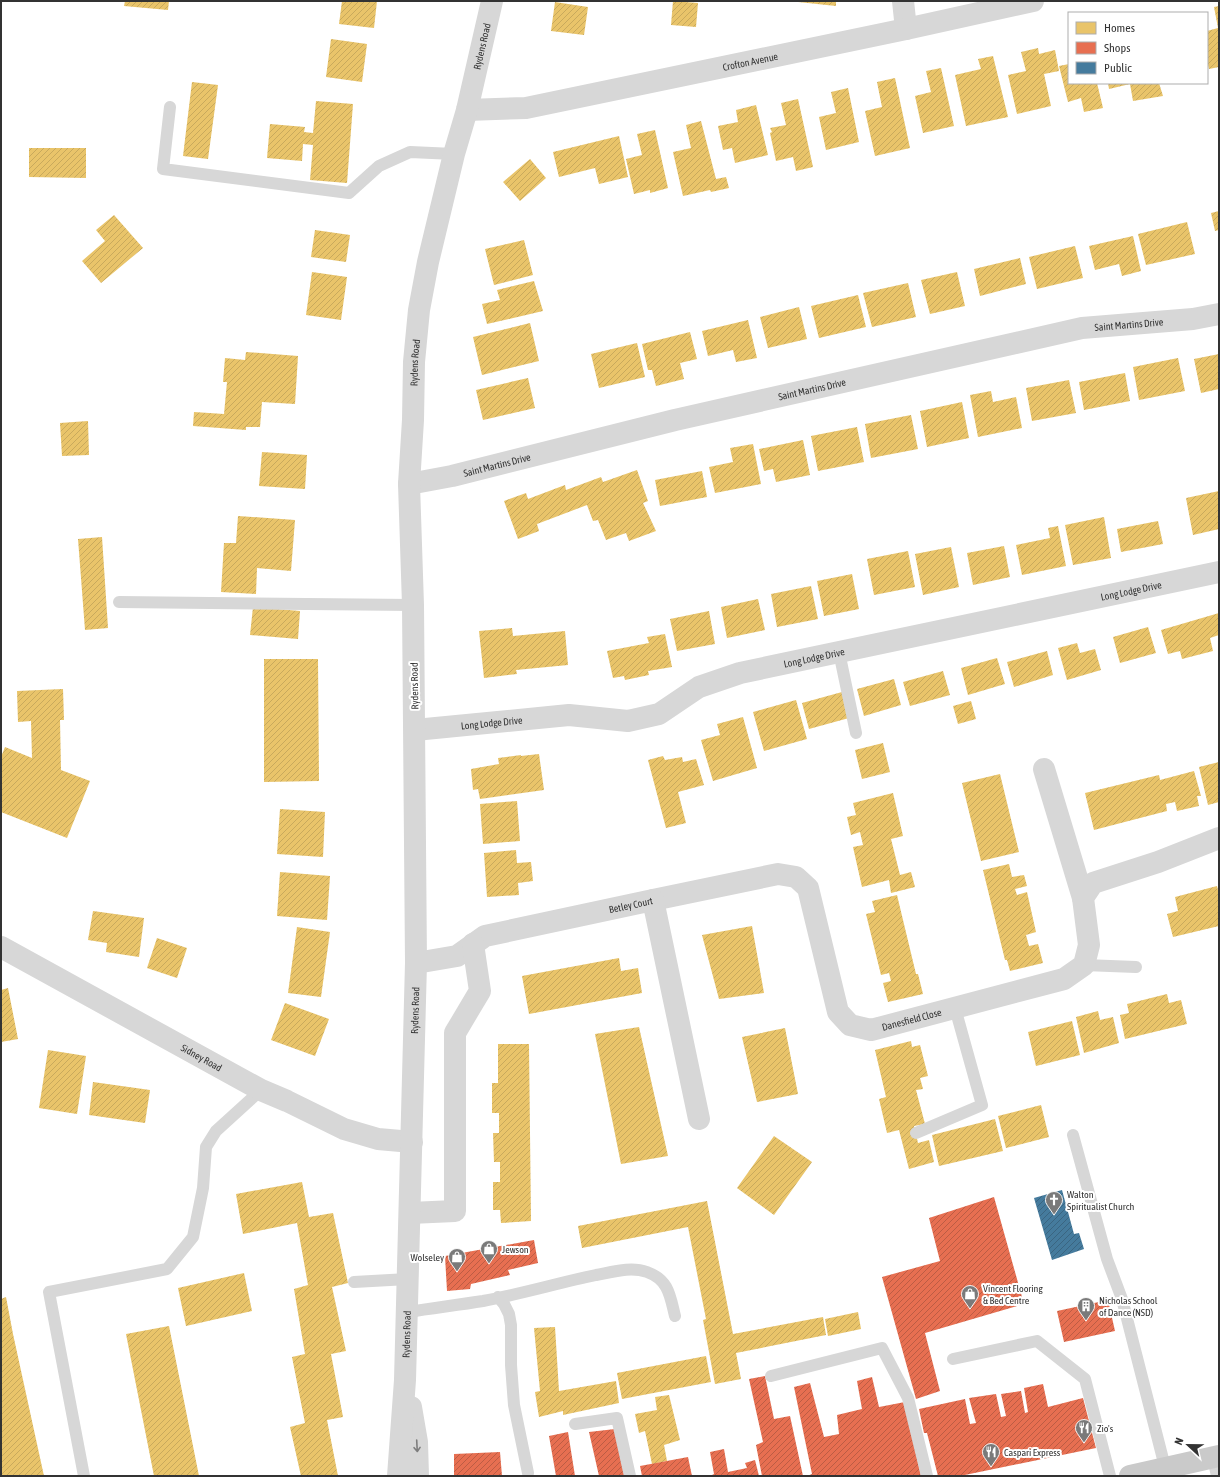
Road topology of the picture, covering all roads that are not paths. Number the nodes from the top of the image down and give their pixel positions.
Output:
1 (492, 1) edge
2 (903, 1) edge
3 (1033, 1) edge
4 (906, 29) junction
5 (170, 107) dead end
6 (467, 110) junction
7 (454, 154) junction
8 (1219, 314) edge
9 (409, 484) junction
10 (1219, 572) edge
11 (119, 602) dead end
12 (413, 605) junction
13 (839, 652) junction
14 (414, 730) junction
15 (856, 733) dead end
16 (1044, 769) dead end
17 (1219, 838) edge
18 (1083, 898) junction
19 (653, 900) junction
20 (473, 944) junction
21 (1, 947) edge
22 (416, 963) junction
23 (1084, 965) junction
24 (1136, 967) dead end
25 (955, 1008) junction
26 (261, 1090) junction
27 (699, 1120) dead end
28 (916, 1133) dead end
29 (1073, 1135) dead end
30 (412, 1142) junction
31 (410, 1213) junction
32 (408, 1279) junction
33 (354, 1282) dead end
34 (498, 1298) junction
35 (408, 1312) junction
36 (675, 1316) dead end
37 (953, 1359) dead end
38 (771, 1376) dead end
39 (406, 1380) junction
40 (575, 1424) dead end
41 (1216, 1463) edge
42 (1165, 1467) junction
43 (528, 1473) dead end
44 (84, 1476) edge
45 (398, 1476) edge
46 (418, 1476) edge
47 (630, 1476) edge
48 (927, 1476) edge
49 (1110, 1476) edge
50 (1130, 1476) edge

1 - 6 street, Rydens Road
2 - 4 street
3 - 4 street, Crofton Avenue
4 - 6 street, Crofton Avenue
5 - 7 lane
6 - 7 street, Rydens Road
7 - 9 street, Rydens Road
8 - 9 street, Saint Martins Drive
9 - 12 street, Rydens Road
10 - 13 street, Long Lodge Drive
11 - 12 lane
12 - 14 street, Rydens Road
13 - 14 street, Long Lodge Drive
13 - 15 lane
14 - 22 street, Rydens Road
16 - 18 street
17 - 18 street
18 - 23 street
19 - 20 street, Betley Court
19 - 25 street, Danesfield Close
19 - 27 street, Betley Court
20 - 22 street, Betley Court
20 - 31 street
21 - 26 street, Sidney Road
22 - 30 street, Rydens Road
23 - 24 lane
23 - 25 street, Danesfield Close
25 - 28 lane
26 - 30 street, Sidney Road
26 - 44 lane
29 - 42 lane
30 - 31 street, Rydens Road
31 - 32 street, Rydens Road
32 - 33 lane
32 - 35 street, Rydens Road
34 - 35 lane
34 - 36 lane
34 - 43 lane
35 - 39 street, Rydens Road
37 - 49 lane
38 - 48 lane
39 - 45 street, Rydens Road
39 -> 46 street, Rydens Road
40 - 47 lane
41 - 42 main road
42 - 50 main road

